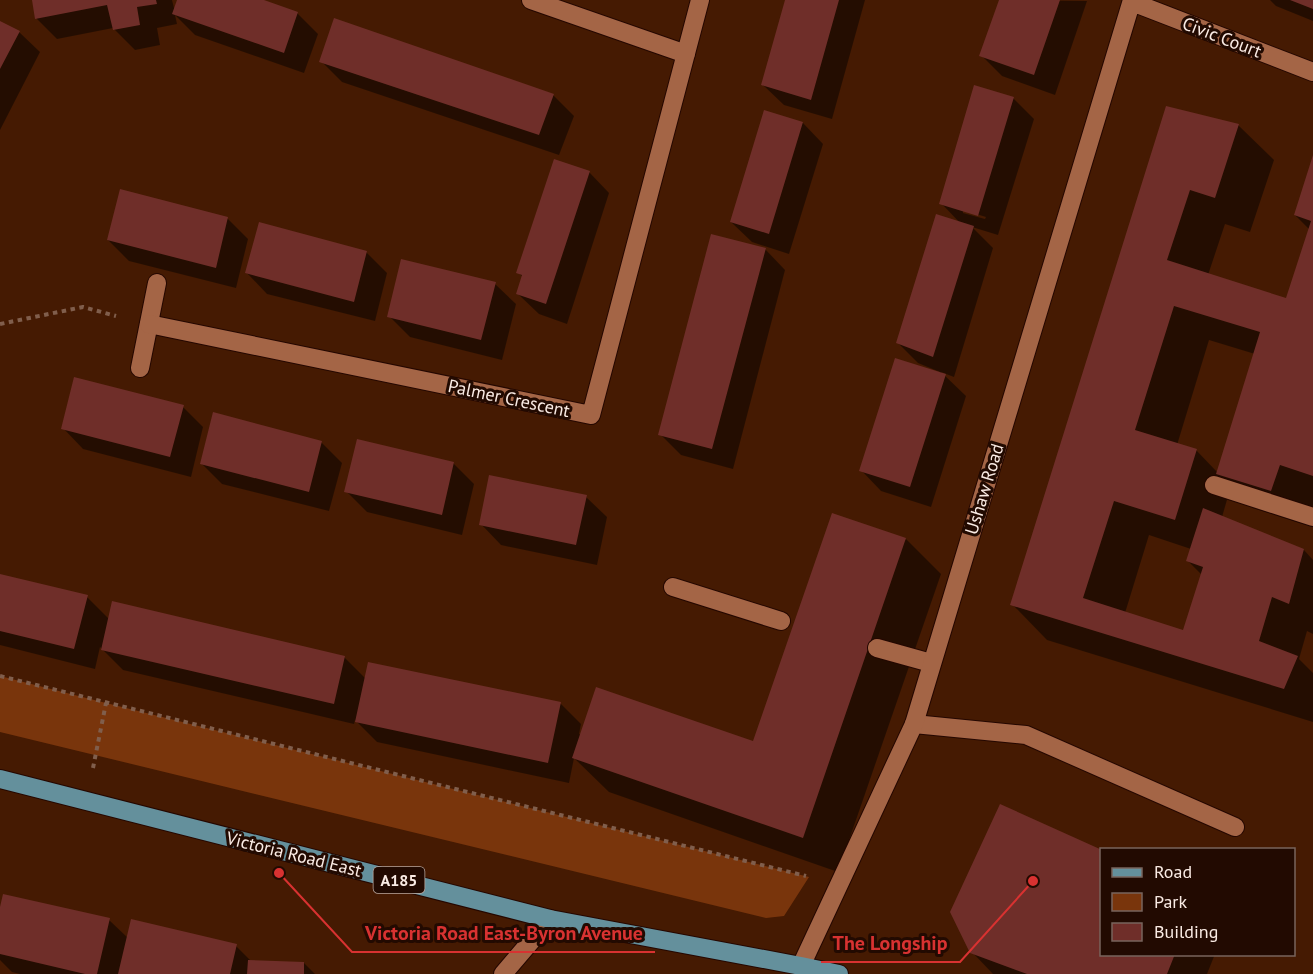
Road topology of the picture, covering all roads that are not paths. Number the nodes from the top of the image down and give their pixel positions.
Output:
1 (531, 0) edge
2 (700, 0) edge
3 (1132, 1) edge
4 (686, 54) junction
5 (1313, 72) edge
6 (157, 283) dead end
7 (149, 324) junction
8 (140, 368) dead end
9 (1214, 484) dead end
10 (1313, 517) edge
11 (673, 587) dead end
12 (781, 621) dead end
13 (877, 648) dead end
14 (932, 663) junction
15 (914, 724) junction
16 (0, 779) edge
17 (1234, 827) dead end
18 (550, 919) junction
19 (806, 970) edge
20 (503, 974) edge
21 (839, 974) edge

1 - 4 street
2 - 4 street, Palmer Crescent
3 - 5 street, Civic Court
3 - 14 street, Ushaw Road
4 - 7 street, Palmer Crescent
6 - 7 street
7 - 8 street
9 - 10 street
11 - 12 street
13 - 14 street
14 - 15 street, Ushaw Road
15 - 17 street
15 - 19 street, Ushaw Road
16 - 18 main road, Victoria Road East / A185
18 - 19 main road, Victoria Road East / A185
18 - 20 street
19 - 21 main road, Victoria Road East / A185

